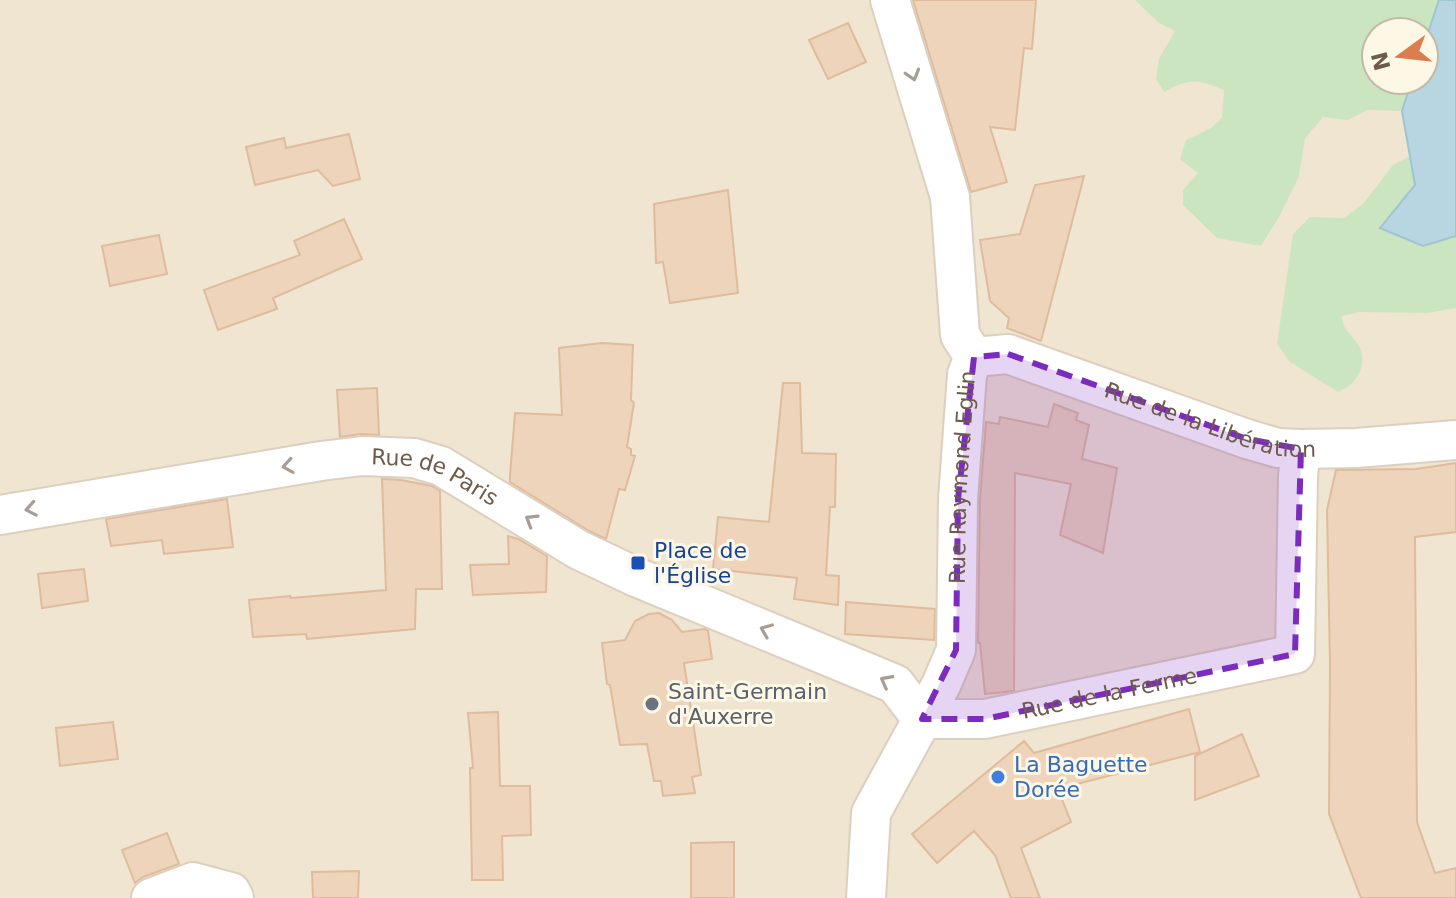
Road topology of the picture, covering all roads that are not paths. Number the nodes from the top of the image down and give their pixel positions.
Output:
1 (890, 0) edge
2 (974, 357) junction
3 (1456, 440) edge
4 (1301, 449) junction
5 (0, 515) edge
6 (922, 719) junction
7 (151, 898) edge
8 (234, 898) edge
9 (866, 898) edge

1 -> 2 street, Rue Raymond Eglin
2 - 4 street, Rue de la Libération
2 - 6 street, Rue Raymond Eglin
3 - 4 street, Rue de la Libération
4 - 6 street, Rue de la Ferme
6 -> 5 street, Rue de Paris
6 - 9 street
7 - 8 street

